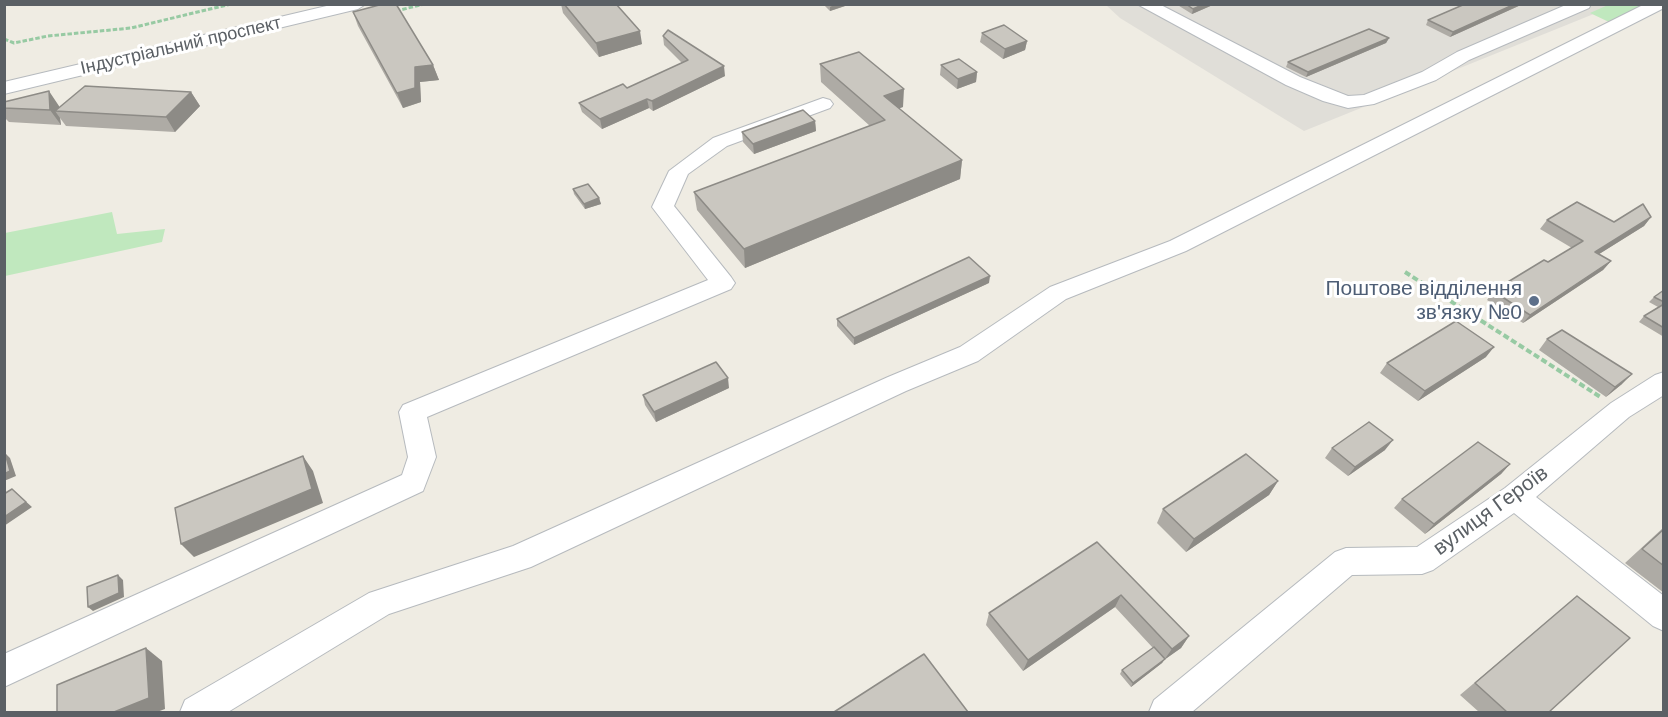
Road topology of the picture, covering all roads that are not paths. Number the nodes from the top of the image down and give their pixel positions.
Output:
1 (358, 4) edge
2 (1145, 4) edge
3 (1583, 4) edge
4 (1659, 4) edge
5 (4, 88) edge
6 (823, 104) dead end
7 (1664, 382) edge
8 (1515, 497) junction
9 (1664, 616) edge
10 (4, 671) edge
11 (197, 712) edge
12 (1166, 712) edge

1 - 5 street, Індустріальний проспект
2 - 3 street
4 - 11 street
6 - 10 street
7 - 8 street, вулиця Героїв
8 - 9 street
8 - 12 street, вулиця Героїв

